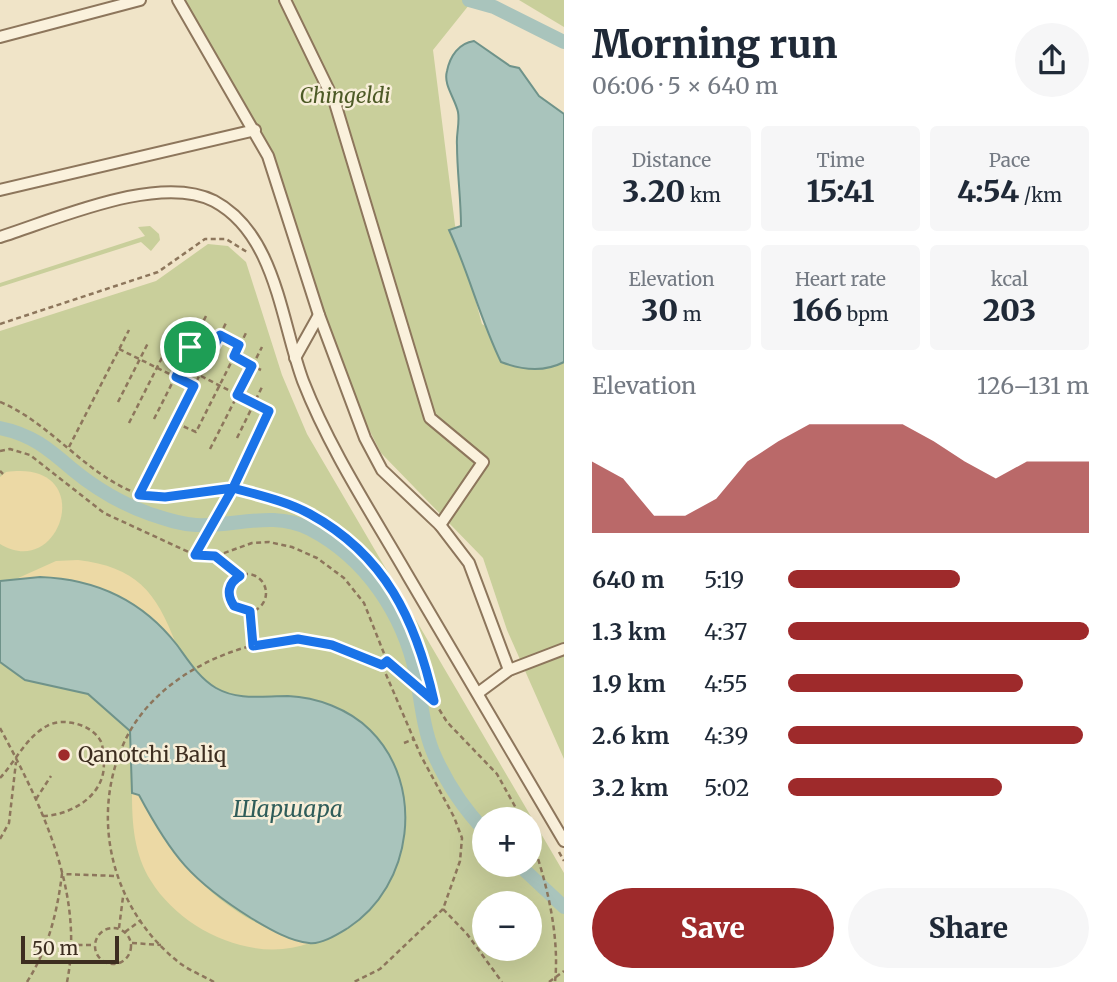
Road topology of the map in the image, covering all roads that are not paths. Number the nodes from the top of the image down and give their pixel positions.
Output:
1 (140, 0) edge
2 (178, 0) edge
3 (285, 0) edge
4 (0, 37) edge
5 (255, 130) junction
6 (0, 190) edge
7 (0, 237) edge
8 (319, 315) junction
9 (295, 358) junction
10 (440, 526) junction
11 (564, 649) edge
12 (509, 670) junction
13 (478, 693) junction
14 (560, 845) edge

1 - 4 street
2 - 5 street
3 - 10 street
5 - 6 street
5 - 8 street
7 - 9 street
8 - 9 street
8 - 10 street
9 - 13 street
10 - 12 street
11 - 12 street
12 - 13 street
13 - 14 street

